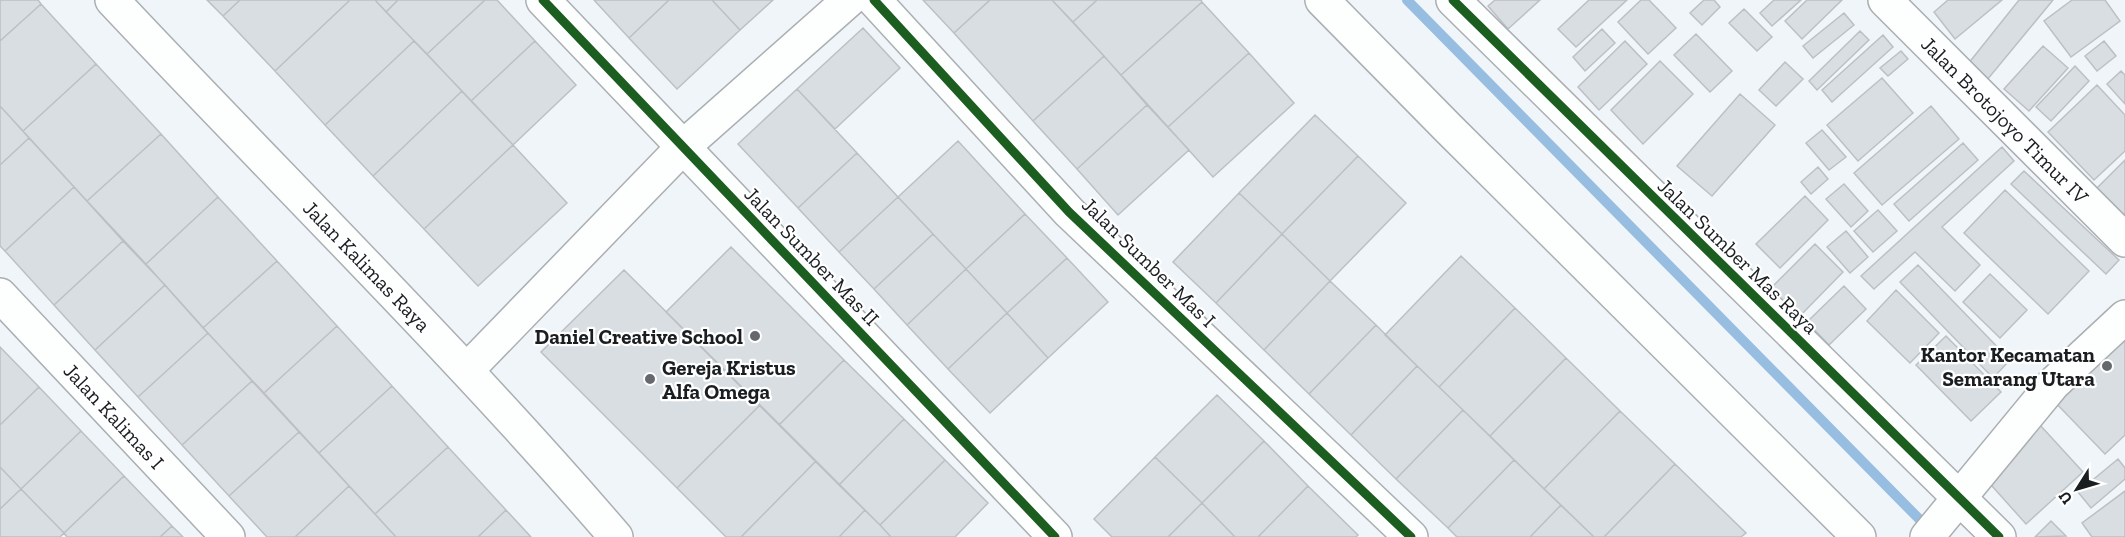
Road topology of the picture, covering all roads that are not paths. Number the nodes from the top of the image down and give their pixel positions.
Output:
1 (112, 0) edge
2 (543, 0) edge
3 (849, 0) edge
4 (874, 0) edge
5 (1322, 0) edge
6 (1453, 0) edge
7 (1885, 0) edge
8 (684, 147) junction
9 (2125, 240) edge
10 (0, 295) edge
11 (2125, 317) edge
12 (467, 370) junction
13 (1957, 501) junction
14 (228, 537) edge
15 (616, 537) edge
16 (1055, 537) edge
17 (1411, 537) edge
18 (1860, 537) edge
19 (1927, 537) edge
20 (1999, 537) edge

1 - 12 street, Jalan Kalimas Raya
2 - 8 street, Jalan Sumber Mas II
3 - 8 street
4 - 17 street, Jalan Sumber Mas I
5 - 18 street
6 - 13 street, Jalan Sumber Mas Raya
7 - 9 street, Jalan Brotojoyo Timur IV
8 - 12 street
8 - 16 street, Jalan Sumber Mas II
10 - 14 street, Jalan Kalimas I
11 - 13 street
12 - 15 street, Jalan Kalimas Raya
13 - 19 street
13 - 20 street, Jalan Sumber Mas Raya

